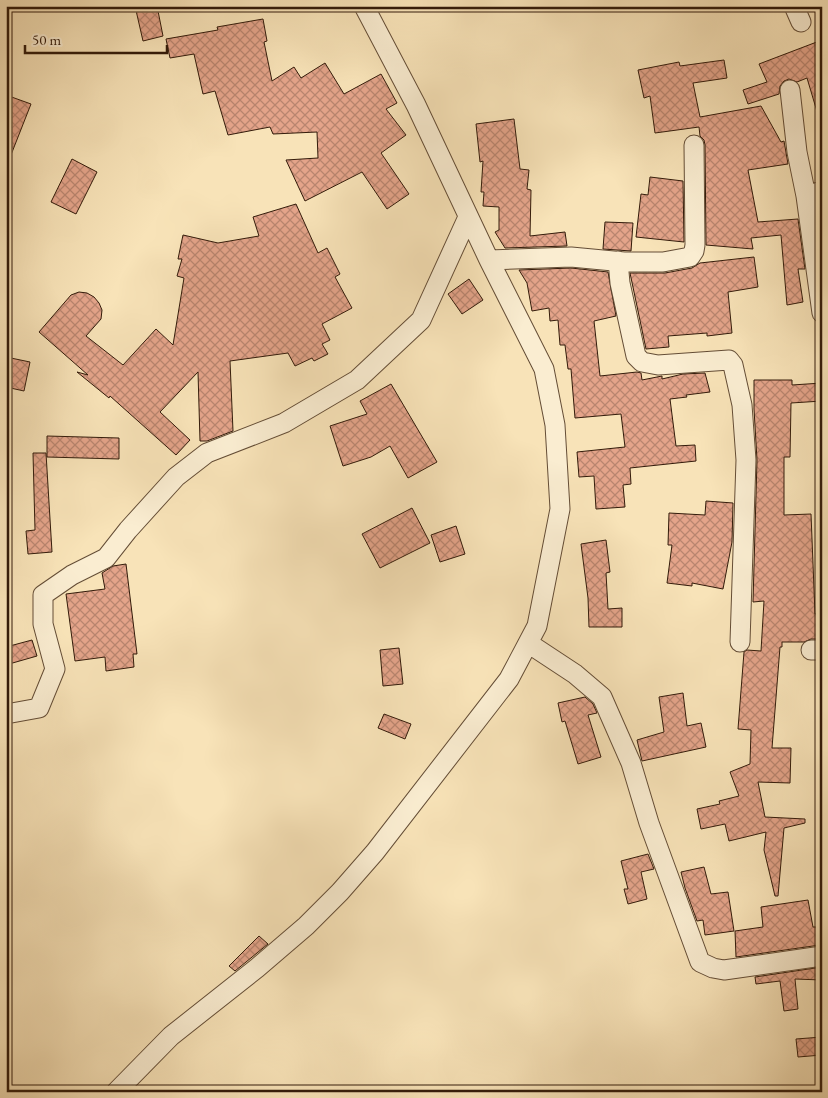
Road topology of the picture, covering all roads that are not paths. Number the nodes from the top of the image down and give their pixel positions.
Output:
1 (364, 6) edge
2 (790, 90) dead end
3 (694, 145) dead end
4 (814, 194) edge
5 (468, 217) junction
6 (488, 260) junction
7 (618, 261) junction
8 (822, 313) edge
9 (740, 642) dead end
10 (528, 643) junction
11 (6, 714) edge
12 (822, 956) edge
13 (116, 1092) edge

1 - 5 street
2 - 4 street
3 - 7 street
4 - 8 street
5 - 6 street
5 - 11 street
6 - 7 street
6 - 10 street
7 - 9 street
10 - 12 street
10 - 13 street

